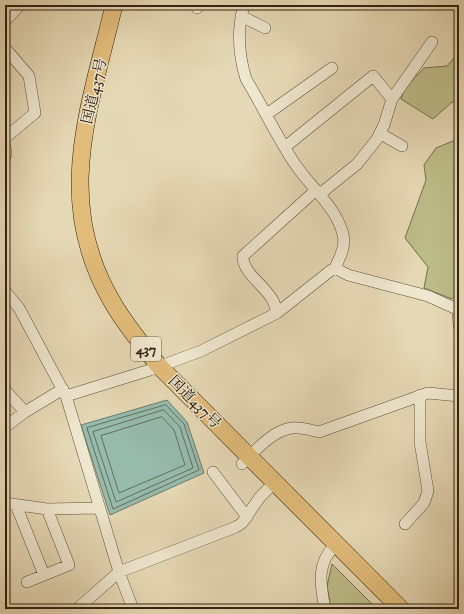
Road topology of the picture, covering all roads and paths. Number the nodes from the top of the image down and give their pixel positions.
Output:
1 (20, 5) edge
2 (103, 5) edge
3 (114, 5) edge
4 (244, 5) edge
5 (241, 16) junction
6 (5, 21) edge
7 (265, 28) dead end
8 (432, 42) dead end
9 (5, 48) edge
10 (332, 68) dead end
11 (392, 99) junction
12 (267, 114) junction
13 (381, 134) junction
14 (5, 138) edge
15 (402, 146) dead end
16 (285, 147) junction
17 (318, 192) junction
18 (336, 268) junction
19 (5, 291) edge
20 (458, 310) edge
21 (277, 313) junction
22 (459, 325) edge
23 (155, 368) junction
24 (5, 390) edge
25 (65, 392) junction
26 (420, 395) junction
27 (459, 396) edge
28 (25, 412) junction
29 (5, 427) edge
30 (245, 460) junction
31 (213, 472) dead end
32 (271, 486) junction
33 (10, 504) edge
34 (100, 508) junction
35 (47, 509) junction
36 (247, 517) junction
37 (405, 524) dead end
38 (332, 547) junction
39 (119, 572) junction
40 (44, 575) junction
41 (27, 582) dead end
42 (77, 609) edge
43 (134, 609) edge
44 (325, 609) edge
45 (386, 609) edge
46 (401, 609) edge

1 - 6 street
2 - 23 highway, 国道437号 / 437
3 - 23 highway, 国道437号 / 437
4 - 5 street
5 - 7 street
5 - 12 street
8 - 11 street
9 - 14 street
10 - 12 street
11 - 13 street
11 - 16 street
12 - 16 street
13 - 15 street
13 - 17 street
16 - 17 street
17 - 18 street
17 - 21 street
18 - 20 street
18 - 21 street
19 - 25 street
20 - 22 street
21 - 23 street
23 - 25 street
23 - 30 highway, 国道437号 / 437
24 - 28 street
25 - 28 street
25 - 34 street
26 - 27 street
26 - 30 street
26 - 37 street
28 - 29 street
30 - 32 highway, 国道437号 / 437
31 - 36 street
32 - 36 street
32 - 38 highway, 国道437号 / 437
33 - 35 street
33 - 40 street
34 - 35 street
34 - 39 street
35 - 40 street
36 - 39 street
38 - 44 street
38 - 45 highway, 国道437号 / 437
38 - 46 highway, 国道437号 / 437
39 - 42 street
39 - 43 street
40 - 41 street

